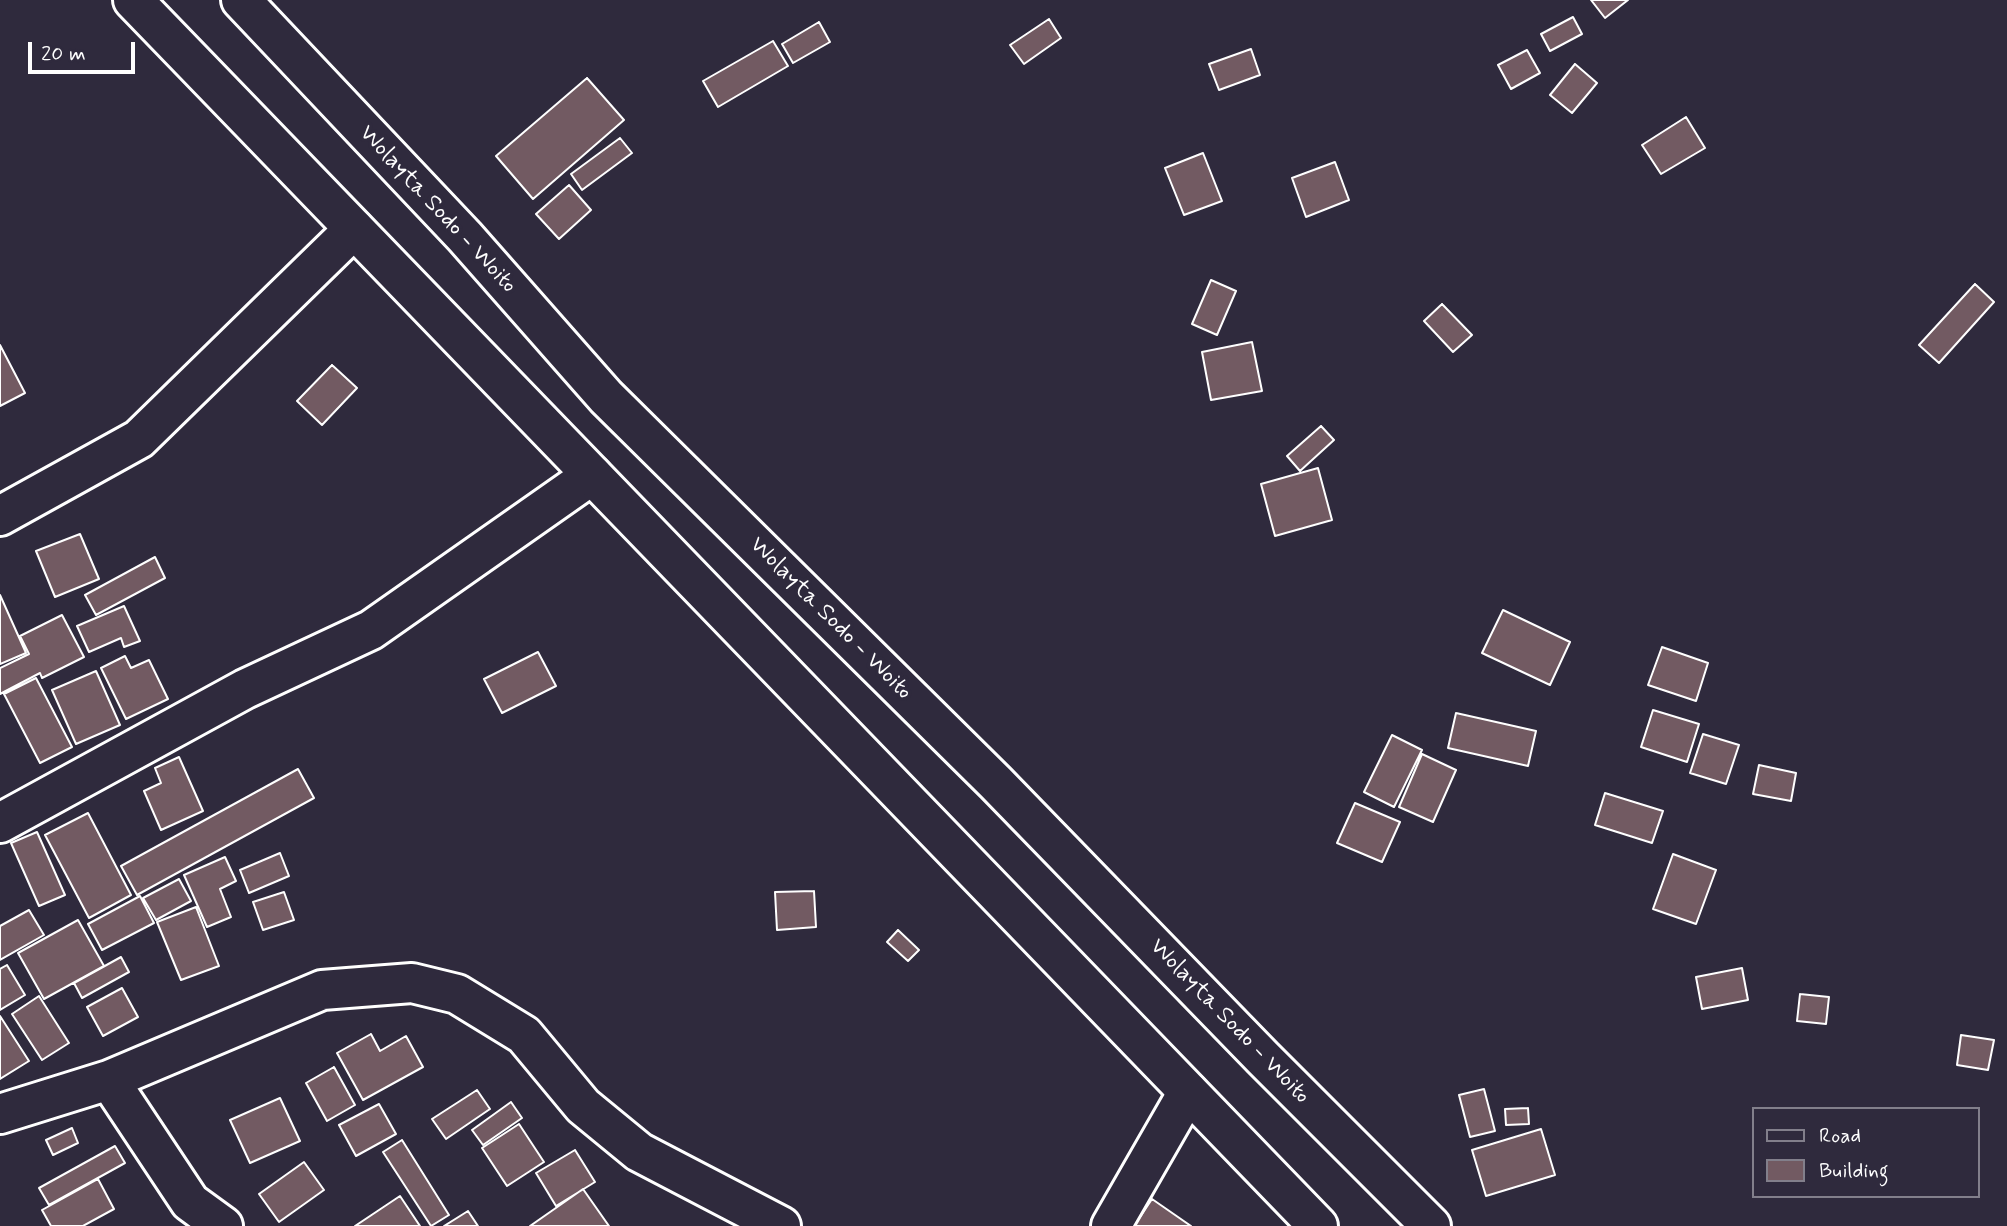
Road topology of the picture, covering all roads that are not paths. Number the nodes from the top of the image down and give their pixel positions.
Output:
1 (133, 0) edge
2 (241, 0) edge
3 (354, 229) junction
4 (592, 475) junction
5 (0, 516) edge
6 (0, 823) edge
7 (109, 1080) junction
8 (1188, 1092) junction
9 (0, 1114) edge
10 (223, 1226) edge
11 (781, 1226) edge
12 (1111, 1226) edge
13 (1318, 1226) edge
14 (1431, 1226) edge

1 - 3 main road
2 - 14 main road, Wolayta Sodo - Woito
3 - 4 main road
3 - 5 main road
4 - 6 main road
4 - 8 main road
7 - 9 main road
7 - 10 main road
7 - 11 main road
8 - 12 main road
8 - 13 main road

